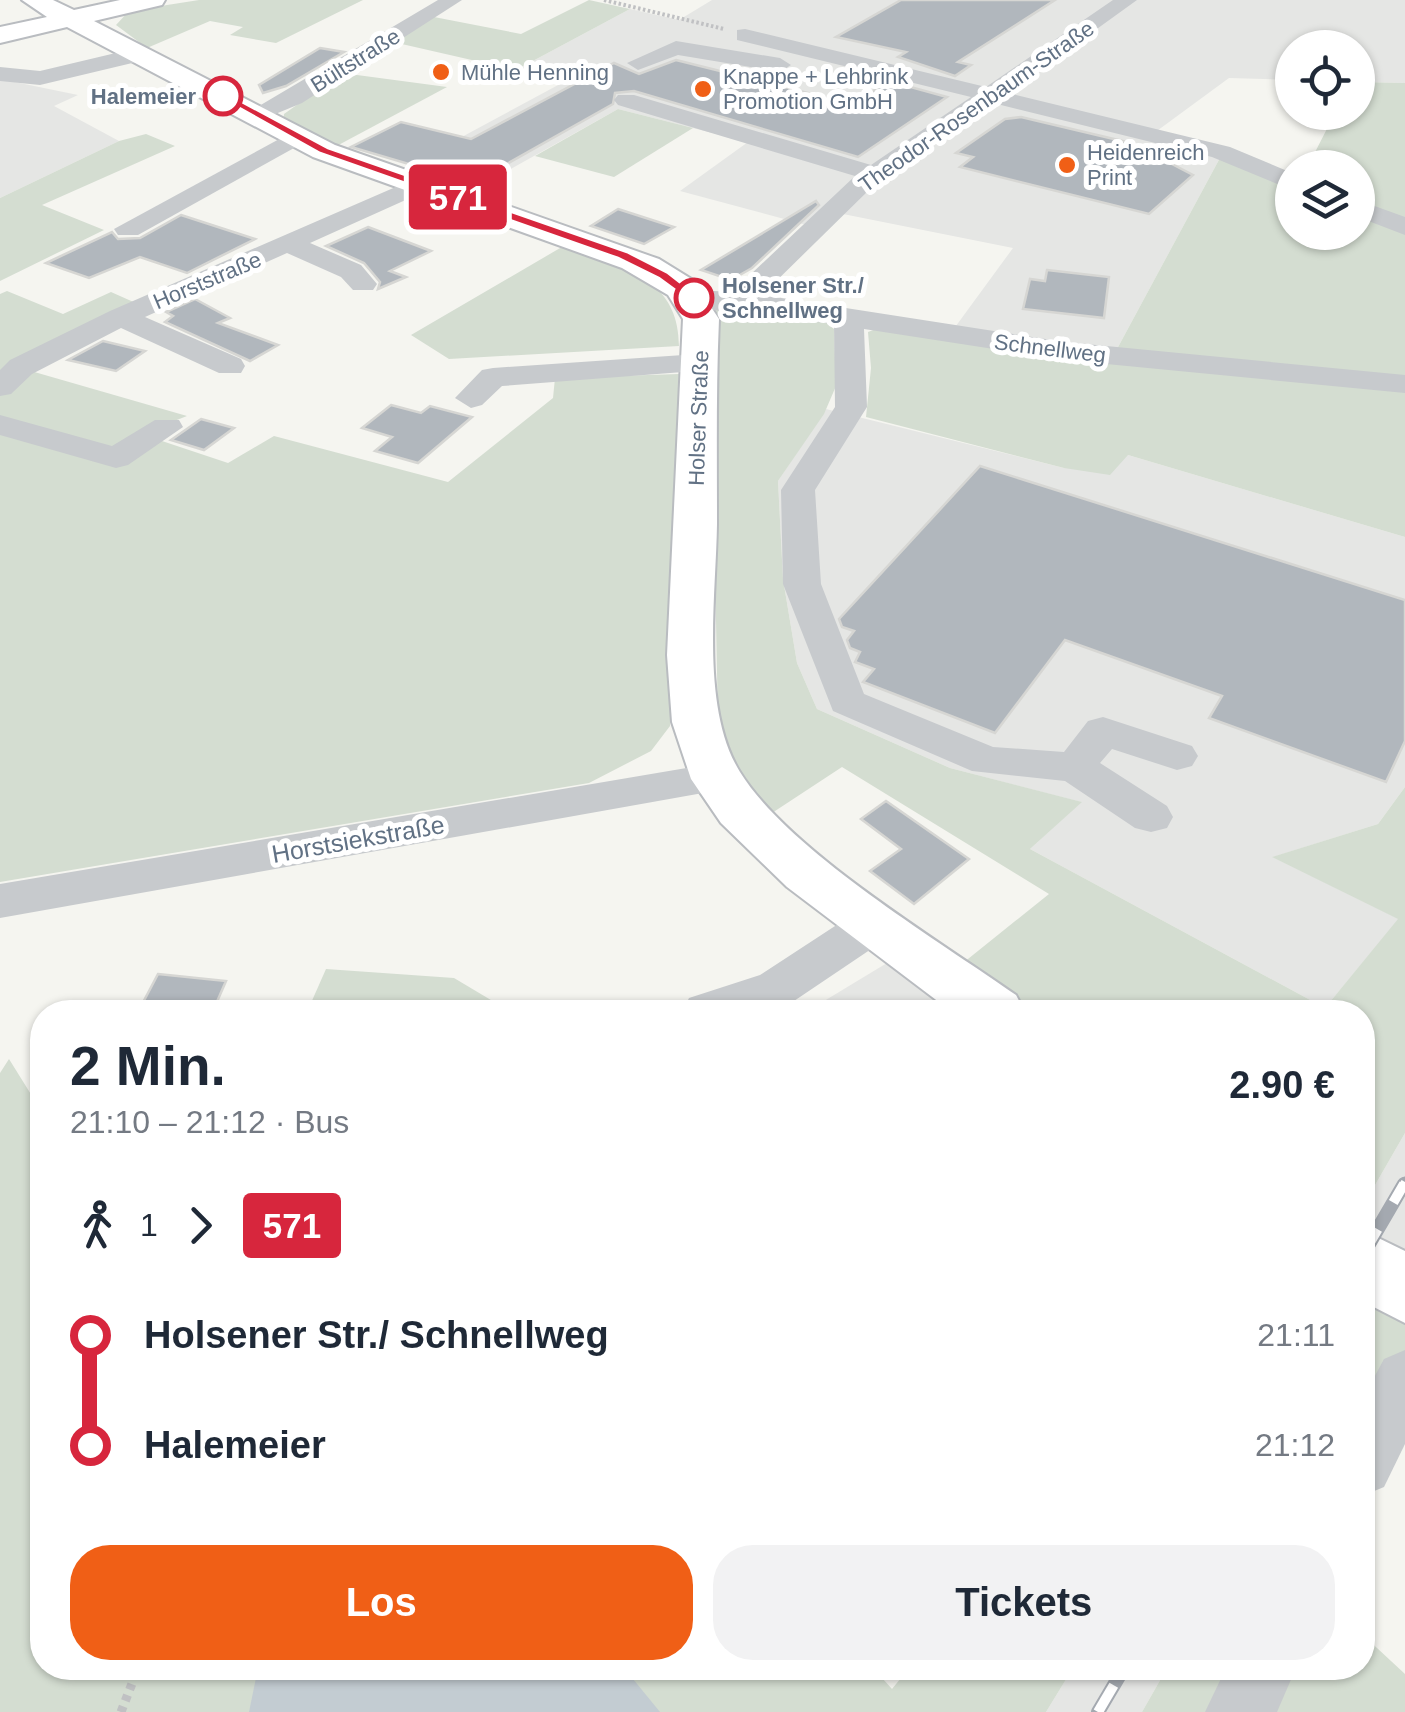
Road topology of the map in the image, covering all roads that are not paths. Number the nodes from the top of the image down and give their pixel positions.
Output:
1 (153, 0) edge
2 (452, 0) edge
3 (1127, 0) edge
4 (38, 1) edge
5 (71, 20) junction
6 (0, 35) edge
7 (745, 35) road end
8 (142, 54) junction
9 (638, 63) dead end
10 (876, 66) junction
11 (0, 74) edge
12 (626, 100) dead end
13 (985, 104) junction
14 (256, 115) junction
15 (294, 138) junction
16 (873, 174) junction
17 (1275, 175) edge
18 (421, 184) junction
19 (1375, 215) edge
20 (1405, 227) edge
21 (128, 229) dead end
22 (290, 244) junction
23 (363, 284) dead end
24 (719, 300) junction
25 (120, 317) junction
26 (849, 318) junction
27 (698, 363) junction
28 (230, 366) dead end
29 (1405, 384) edge
30 (0, 387) edge
31 (471, 398) dead end
32 (0, 425) edge
33 (167, 428) dead end
34 (1176, 756) dead end
35 (1075, 767) junction
36 (716, 778) junction
37 (1151, 817) dead end
38 (0, 901) edge
39 (875, 923) junction
40 (742, 1000) edge
41 (979, 1000) edge
42 (1375, 1270) edge
43 (1405, 1291) edge
44 (1405, 1379) edge
45 (1375, 1439) edge
46 (1256, 1680) edge
47 (1240, 1712) edge

1 - 5 main road
2 - 14 street, Bültstraße
3 - 13 street, Theodor-Rosenbaum-Straße
4 - 5 main road
5 - 6 main road
5 - 8 main road
7 - 10 street
8 - 11 street
8 - 14 main road
9 - 10 street
10 - 13 street
12 - 16 street
13 - 16 street, Theodor-Rosenbaum-Straße
13 - 17 street
14 - 15 main road
15 - 18 main road
15 - 21 street
16 - 24 street, Theodor-Rosenbaum-Straße
18 - 22 street, Horststraße
18 - 24 main road
19 - 20 street
22 - 23 street
22 - 25 street, Horststraße
24 - 26 street, Schnellweg
24 - 27 main road, Holser Straße
25 - 28 street
25 - 30 street, Horststraße
26 - 29 street, Schnellweg
26 - 35 street
27 - 31 street
27 - 36 main road, Holser Straße
32 - 33 street
34 - 35 street
35 - 37 street
36 - 38 street, Horstsiekstraße
36 - 39 main road, Holser Straße
39 - 40 street
39 - 41 main road, Holser Straße
42 - 43 main road
44 - 45 street
46 - 47 street

